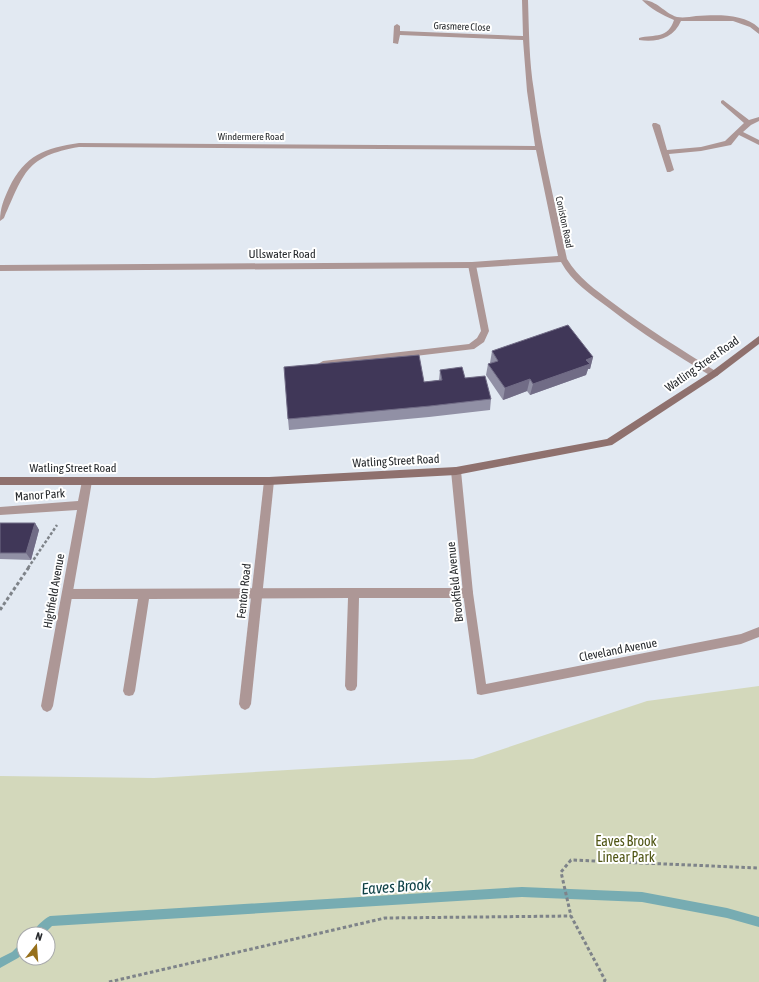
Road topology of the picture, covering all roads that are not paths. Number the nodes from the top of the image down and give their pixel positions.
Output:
1 (526, 0) edge
2 (645, 0) edge
3 (678, 20) junction
4 (397, 26) dead end
5 (759, 32) edge
6 (397, 33) junction
7 (526, 38) junction
8 (641, 39) dead end
9 (396, 43) dead end
10 (723, 102) dead end
11 (759, 119) edge
12 (748, 123) junction
13 (656, 125) dead end
14 (738, 132) junction
15 (759, 143) edge
16 (539, 148) junction
17 (665, 152) junction
18 (670, 170) dead end
19 (0, 218) edge
20 (563, 259) junction
21 (472, 265) junction
22 (0, 268) edge
23 (759, 338) edge
24 (315, 365) edge
25 (714, 374) junction
26 (456, 471) junction
27 (0, 481) edge
28 (87, 481) junction
29 (269, 481) junction
30 (83, 504) junction
31 (0, 511) edge
32 (354, 593) junction
33 (468, 593) junction
34 (67, 594) junction
35 (144, 594) junction
36 (257, 594) junction
37 (759, 632) edge
38 (351, 686) dead end
39 (481, 690) joint
40 (129, 691) dead end
41 (245, 704) dead end
42 (47, 706) dead end

1 - 7 street, Coniston Road
2 - 3 street
3 - 5 street
3 - 8 street
4 - 6 street
6 - 7 street, Grasmere Close
6 - 9 street
7 - 16 street, Coniston Road
10 - 12 street
11 - 12 street
12 - 14 street
13 - 17 street
14 - 15 street
14 - 17 street
16 - 19 street, Windermere Road
16 - 20 street, Coniston Road
17 - 18 street
20 - 21 street, Ullswater Road
20 - 25 street, Coniston Road
21 - 22 street, Ullswater Road
21 - 24 street
23 - 25 main road, Watling Street Road
25 - 26 main road, Watling Street Road
26 - 29 main road, Watling Street Road
26 - 33 street, Brookfield Avenue
27 - 28 main road, Watling Street Road
28 - 29 main road, Watling Street Road
28 - 30 street, Highfield Avenue
29 - 36 street, Fenton Road
30 - 31 street, Manor Park
30 - 34 street, Highfield Avenue
32 - 33 street
32 - 36 street
32 - 38 street
33 - 39 street, Brookfield Avenue
34 - 35 street
34 - 42 street, Highfield Avenue
35 - 36 street
35 - 40 street
36 - 41 street, Fenton Road
37 - 39 street, Cleveland Avenue

